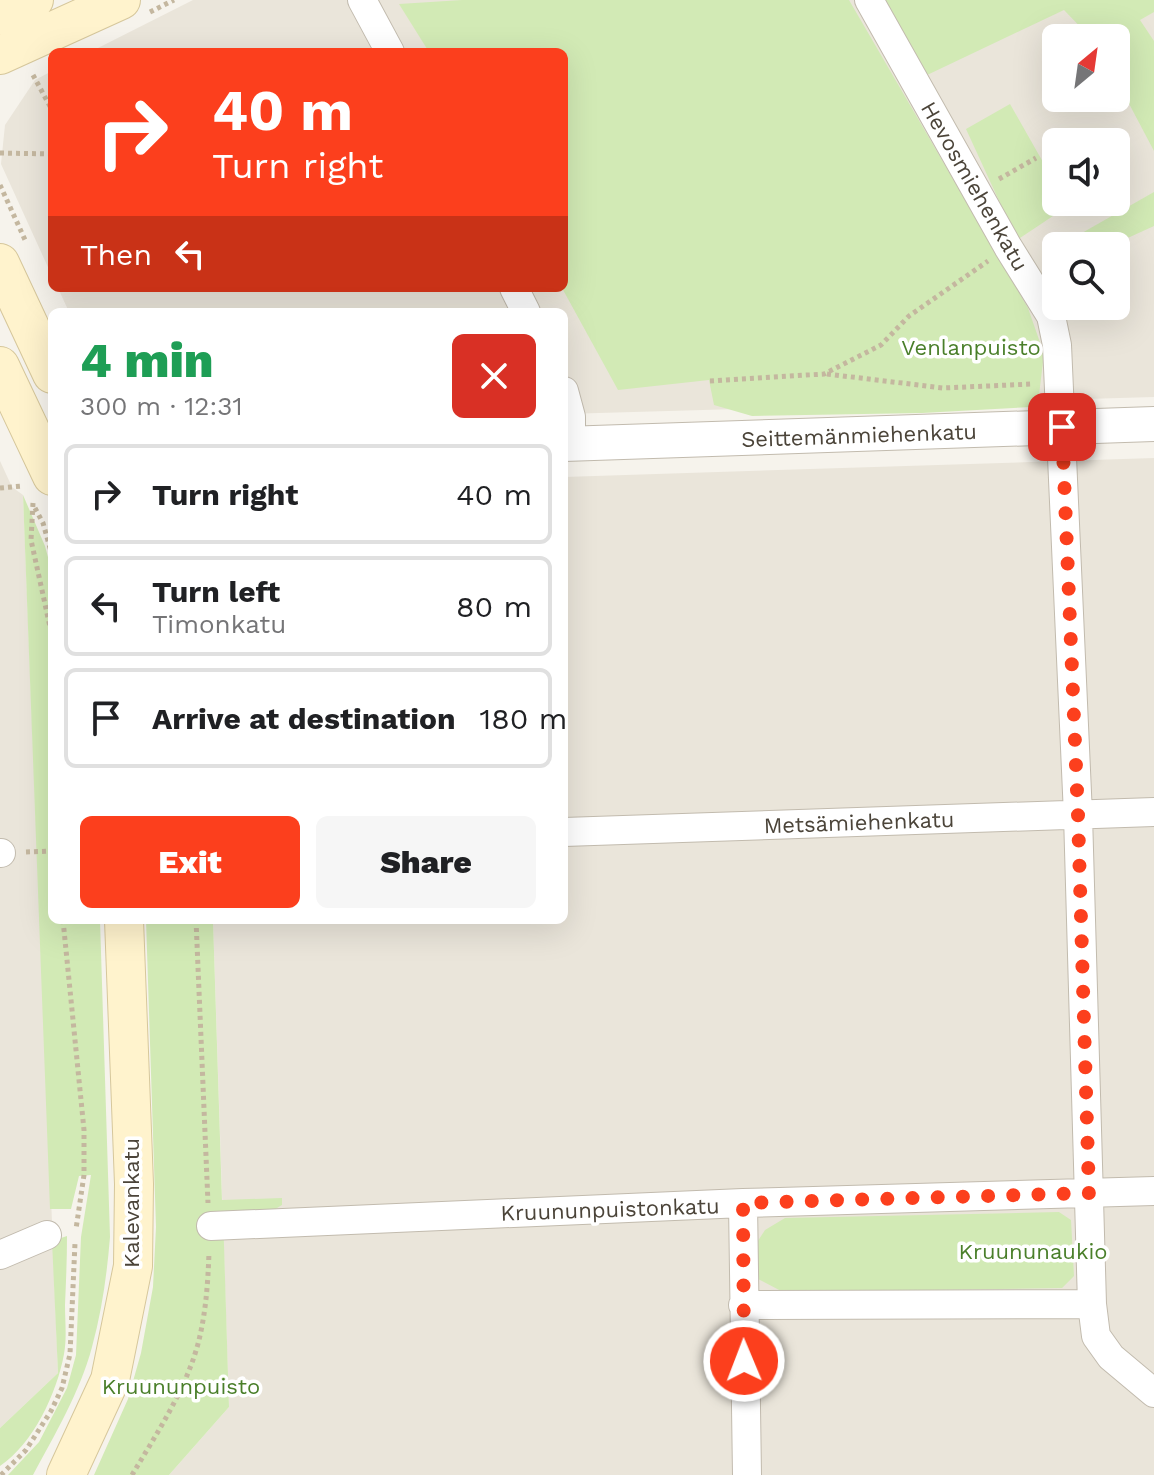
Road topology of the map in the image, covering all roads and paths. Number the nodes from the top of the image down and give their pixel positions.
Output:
1 (34, 0) edge
2 (121, 0) edge
3 (362, 0) edge
4 (869, 0) edge
5 (0, 15) edge
6 (388, 48) edge
7 (16, 63) edge
8 (48, 105) edge
9 (0, 153) edge
10 (48, 154) edge
11 (1036, 158) dead end
12 (977, 192) junction
13 (1008, 247) junction
14 (0, 263) edge
15 (48, 365) edge
16 (0, 366) edge
17 (824, 374) junction
18 (710, 381) dead end
19 (1061, 383) junction
20 (568, 406) edge
21 (1154, 424) edge
22 (1062, 427) junction
23 (568, 444) edge
24 (40, 478) edge
25 (0, 488) edge
26 (48, 541) edge
27 (48, 618) edge
28 (1154, 812) edge
29 (1078, 815) junction
30 (568, 832) edge
31 (63, 924) edge
32 (124, 924) edge
33 (196, 924) edge
34 (1154, 1191) edge
35 (1089, 1193) junction
36 (743, 1203) junction
37 (211, 1226) junction
38 (47, 1235) dead end
39 (0, 1255) edge
40 (1092, 1304) junction
41 (743, 1305) junction
42 (1154, 1393) edge
43 (1, 1475) edge
44 (66, 1475) edge
45 (132, 1475) edge
46 (747, 1475) edge

1 - 5 main road
2 - 7 main road
3 - 6 street
4 - 12 street, Hevosmiehenkatu
7 - 8 path
9 - 10 path
11 - 12 path
12 - 13 street, Hevosmiehenkatu
13 - 17 path
13 - 19 street, Hevosmiehenkatu
14 - 15 main road
16 - 24 main road
17 - 18 path
17 - 19 path
19 - 22 street, Hevosmiehenkatu
20 - 23 street
21 - 22 street, Seittemänmiehenkatu
22 - 23 street, Seittemänmiehenkatu
22 - 29 street, Hevosmiehenkatu
24 - 25 path
24 - 26 path
24 - 27 path
28 - 29 street, Metsämiehenkatu
29 - 30 street, Metsämiehenkatu
29 - 35 street, Hevosmiehenkatu
31 - 43 path
32 - 44 main road, Kalevankatu
33 - 37 path
34 - 35 street, Kruununpuistonkatu
35 - 36 street, Kruununpuistonkatu
35 - 40 street, Hevosmiehenkatu
36 - 37 street, Kruununpuistonkatu
36 - 41 street
37 - 45 path
38 - 39 street
40 - 41 street
40 - 42 street, Hevosmiehenkatu
41 - 46 street

